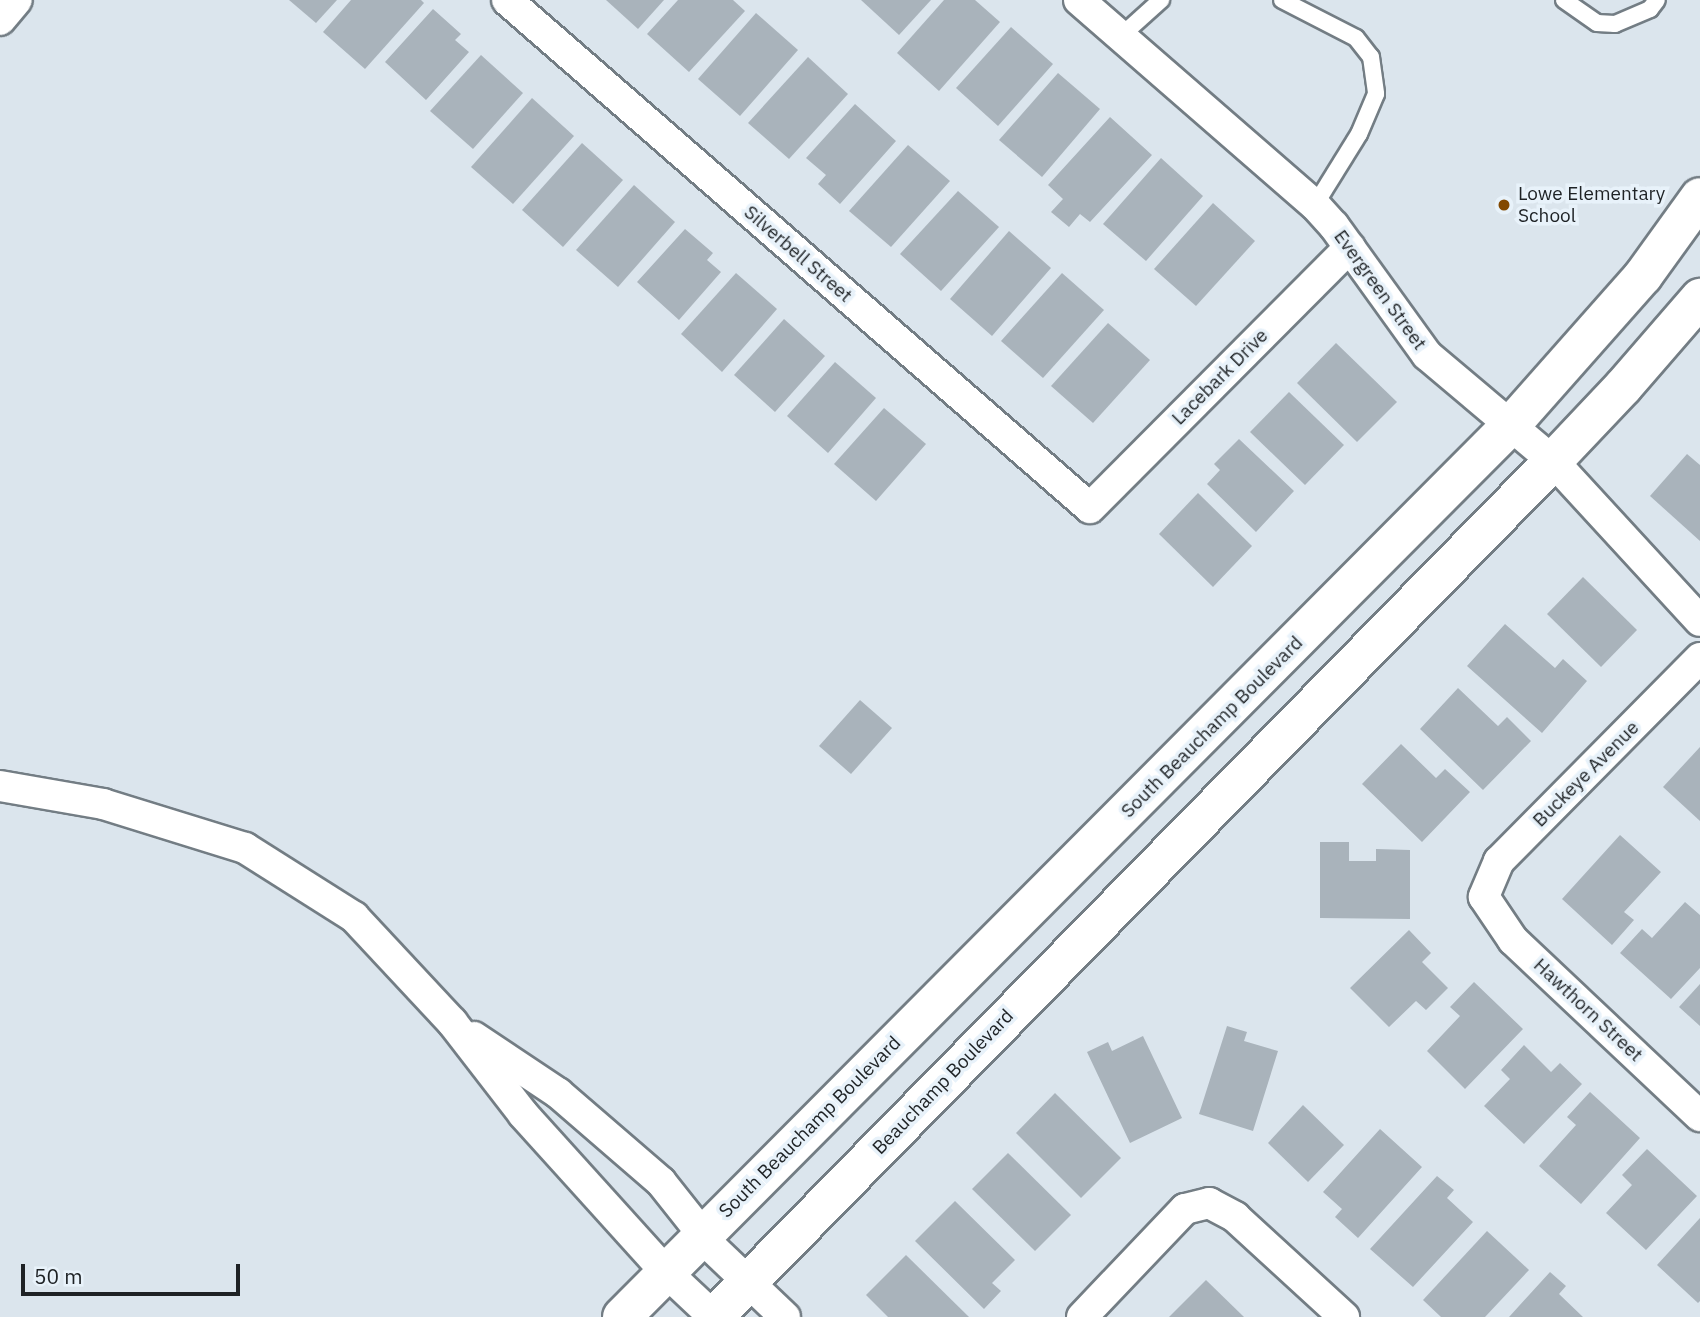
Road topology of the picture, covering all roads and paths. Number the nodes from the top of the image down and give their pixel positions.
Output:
1 (17, 0) edge
2 (507, 0) edge
3 (1079, 0) edge
4 (1161, 0) edge
5 (1282, 0) edge
6 (1564, 0) edge
7 (1657, 0) edge
8 (0, 20) edge
9 (1121, 36) junction
10 (1700, 197) edge
11 (1315, 205) junction
12 (1350, 247) junction
13 (1700, 298) edge
14 (1512, 424) junction
15 (1553, 461) junction
16 (1090, 508) joint
17 (1700, 621) edge
18 (1700, 658) edge
19 (0, 786) edge
20 (1484, 897) joint
21 (452, 1022) junction
22 (1700, 1115) edge
23 (702, 1236) junction
24 (666, 1272) junction
25 (748, 1281) junction
26 (622, 1317) edge
27 (714, 1317) edge
28 (785, 1317) edge
29 (1082, 1317) edge
30 (1344, 1317) edge

1 - 8 street
2 - 16 street, Silverbell Street
3 - 9 street, Evergreen Street
4 - 9 lane
5 - 11 lane
6 - 7 lane
9 - 11 street, Evergreen Street
10 - 14 street, South Beauchamp Boulevard
11 - 12 street, Evergreen Street
12 - 14 street, Evergreen Street
12 - 16 street, Lacebark Drive
13 - 15 street
14 - 15 street, Evergreen Street
14 - 23 street, South Beauchamp Boulevard
15 - 17 street, Evergreen Street
15 - 25 street, Beauchamp Boulevard
18 - 20 street, Buckeye Avenue
19 - 21 street
20 - 22 street, Hawthorn Street
21 - 23 street
21 - 24 street
23 - 24 street
23 - 25 street
24 - 26 street
24 - 27 street
25 - 27 street, Beauchamp Boulevard
25 - 28 street
29 - 30 street

